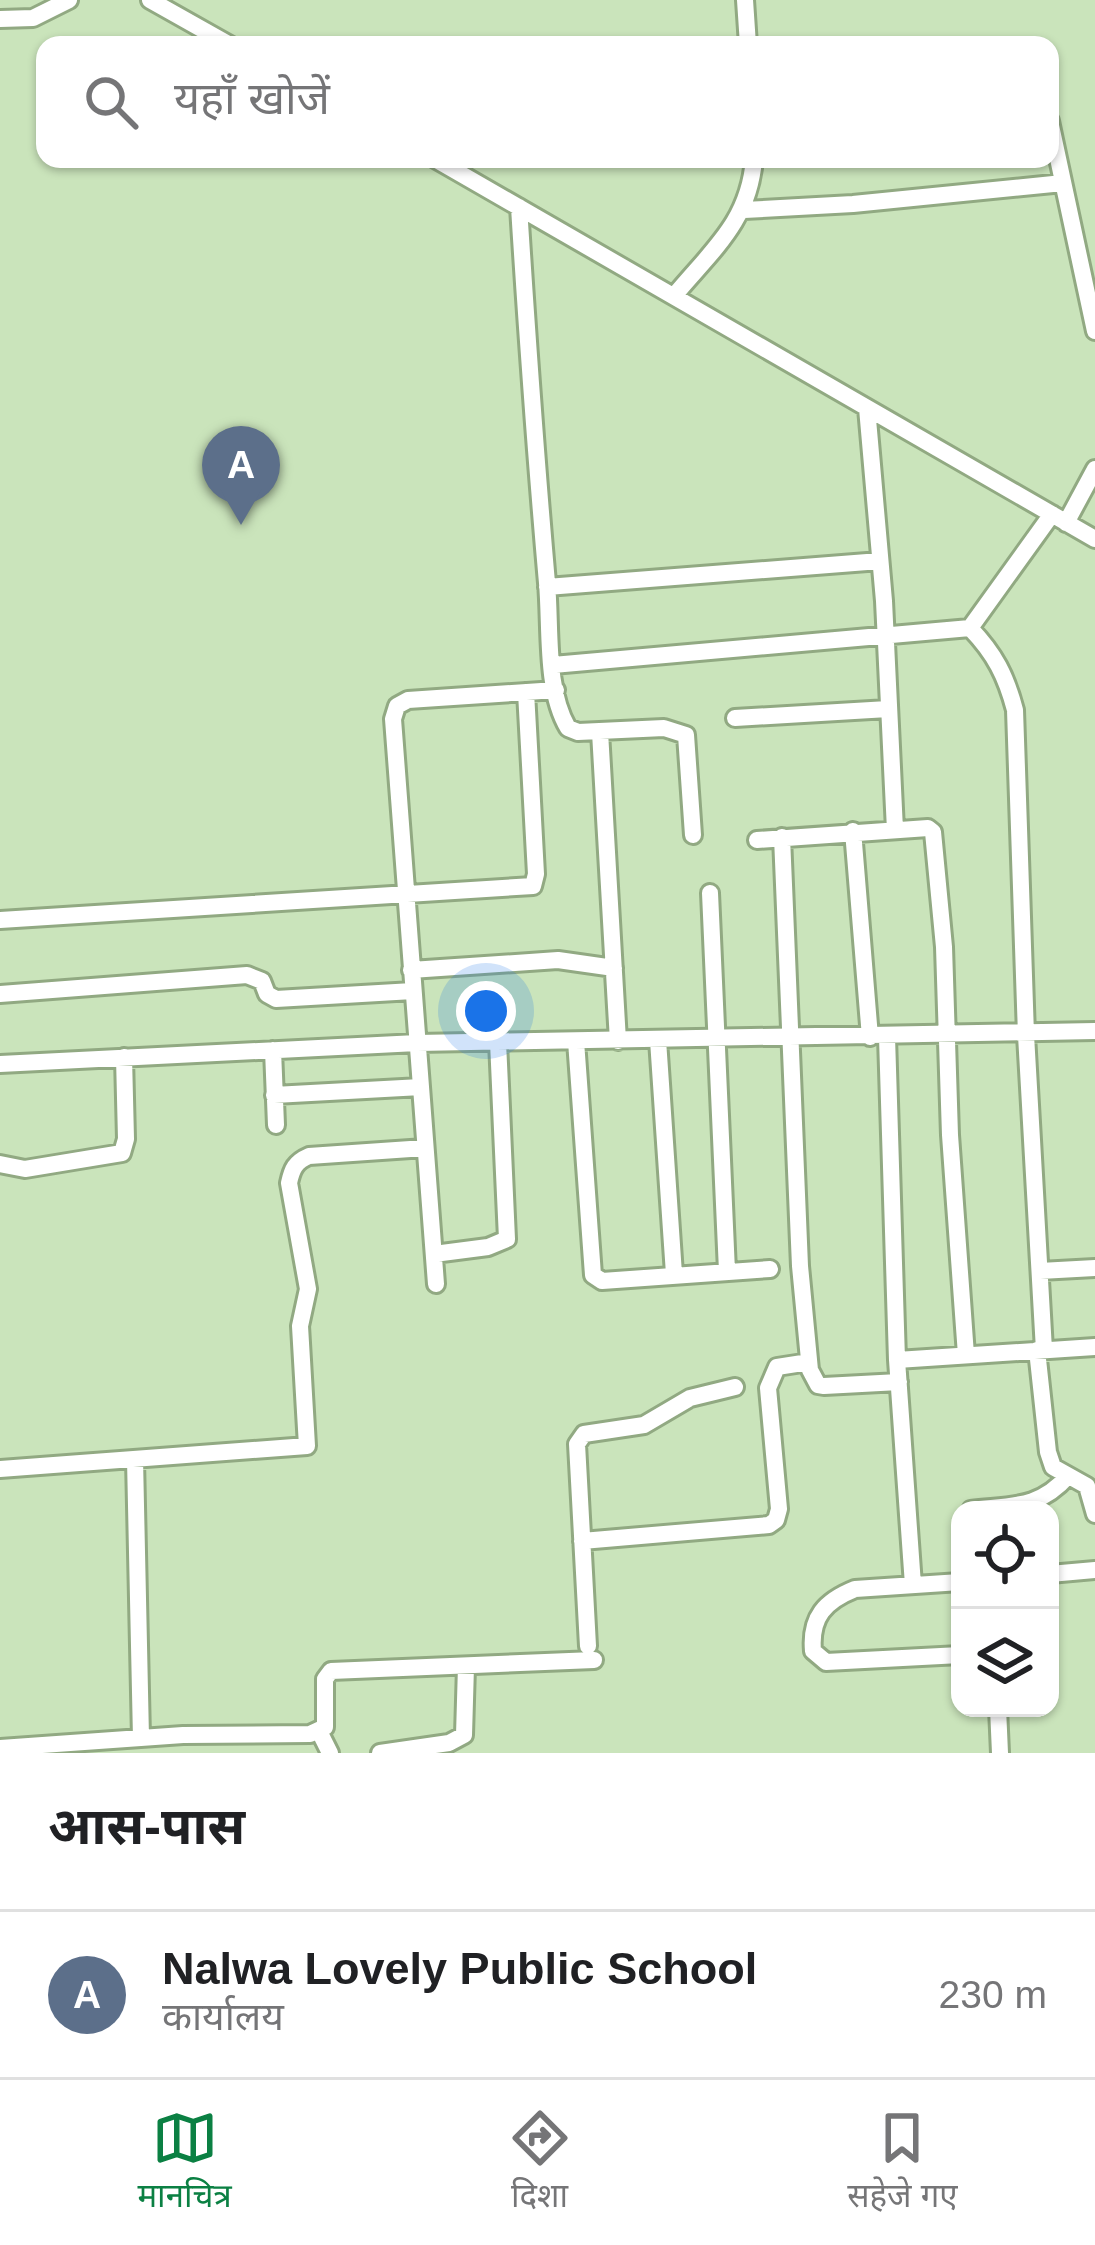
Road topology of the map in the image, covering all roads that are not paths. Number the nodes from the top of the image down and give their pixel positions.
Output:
1 (69, 0) edge
2 (150, 0) edge
3 (746, 0) edge
4 (0, 19) edge
5 (214, 36) edge
6 (748, 36) edge
7 (1059, 164) edge
8 (451, 168) edge
9 (753, 168) edge
10 (1063, 183) junction
11 (519, 207) junction
12 (744, 210) junction
13 (674, 296) junction
14 (1095, 331) edge
15 (867, 408) junction
16 (1095, 469) edge
17 (1059, 519) junction
18 (1095, 539) edge
19 (880, 561) junction
20 (547, 586) junction
21 (970, 628) junction
22 (886, 637) junction
23 (553, 665) junction
24 (556, 690) junction
25 (526, 692) junction
26 (888, 709) junction
27 (735, 718) dead end
28 (600, 732) junction
29 (895, 830) junction
30 (853, 831) junction
31 (693, 835) dead end
32 (782, 838) junction
33 (757, 840) dead end
34 (710, 893) dead end
35 (405, 894) junction
36 (0, 920) edge
37 (614, 968) junction
38 (412, 970) junction
39 (413, 991) junction
40 (0, 994) edge
41 (1095, 1031) edge
42 (1026, 1035) junction
43 (947, 1036) junction
44 (879, 1037) junction
45 (789, 1039) junction
46 (658, 1040) junction
47 (716, 1040) junction
48 (576, 1041) junction
49 (618, 1041) junction
50 (498, 1042) junction
51 (417, 1043) junction
52 (274, 1050) junction
53 (124, 1058) junction
54 (0, 1064) edge
55 (421, 1087) junction
56 (274, 1095) junction
57 (276, 1125) dead end
58 (425, 1148) junction
59 (0, 1164) edge
60 (434, 1254) junction
61 (1095, 1268) edge
62 (770, 1269) dead end
63 (727, 1271) junction
64 (1040, 1271) junction
65 (674, 1274) junction
66 (436, 1284) dead end
67 (1095, 1346) edge
68 (1040, 1350) junction
69 (966, 1355) junction
70 (897, 1360) junction
71 (809, 1362) junction
72 (898, 1382) junction
73 (735, 1387) dead end
74 (135, 1459) junction
75 (0, 1469) edge
76 (1068, 1476) junction
77 (1039, 1501) edge
78 (1095, 1514) edge
79 (582, 1541) junction
80 (1095, 1570) edge
81 (1059, 1573) edge
82 (951, 1583) edge
83 (913, 1585) junction
84 (951, 1655) edge
85 (466, 1666) junction
86 (998, 1717) edge
87 (319, 1732) junction
88 (141, 1738) junction
89 (0, 1748) edge
90 (20, 1750) edge
91 (330, 1753) edge
92 (380, 1753) edge
93 (1000, 1753) edge

1 - 4 street
2 - 5 street
3 - 6 street
7 - 10 street
8 - 11 street
9 - 12 street
10 - 12 street
10 - 14 street
11 - 13 street
11 - 20 street
12 - 13 street
13 - 15 street
15 - 17 street
15 - 19 street
16 - 17 street
17 - 18 street
17 - 21 street
19 - 20 street
19 - 22 street
20 - 23 street
21 - 22 street
21 - 42 street
22 - 23 street
22 - 26 street
23 - 24 street
24 - 25 street
24 - 28 street
25 - 35 street
25 - 35 street
26 - 27 street
26 - 29 street
28 - 31 street
28 - 37 street
29 - 30 street
29 - 43 street
30 - 32 street
30 - 44 street
32 - 33 street
32 - 45 street
34 - 47 street
35 - 36 street
35 - 38 street
37 - 38 street
37 - 49 street
38 - 39 street
39 - 40 street
39 - 51 street
41 - 42 street
42 - 43 street
42 - 64 street
43 - 44 street
43 - 69 street
44 - 45 street
44 - 70 street
45 - 47 street
45 - 71 street
46 - 47 street
46 - 49 street
46 - 65 street
47 - 63 street
48 - 49 street
48 - 50 street
48 - 65 street
50 - 51 street
50 - 60 street
51 - 52 street
51 - 55 street
52 - 53 street
52 - 56 street
53 - 54 street
53 - 59 street
55 - 56 street
55 - 58 street
56 - 57 street
58 - 60 street
58 - 74 street
60 - 66 street
61 - 64 street
62 - 63 street
63 - 65 street
64 - 68 street
67 - 68 street
68 - 69 street
68 - 76 street
69 - 70 street
70 - 72 street
71 - 72 street
71 - 79 street
72 - 83 street
73 - 79 street
74 - 75 street
74 - 88 street
76 - 77 street
76 - 78 street
79 - 85 street
80 - 81 street
82 - 83 street
83 - 84 street
85 - 87 street
85 - 92 street
86 - 93 street
87 - 88 street
87 - 91 street
88 - 90 street
89 - 90 street

